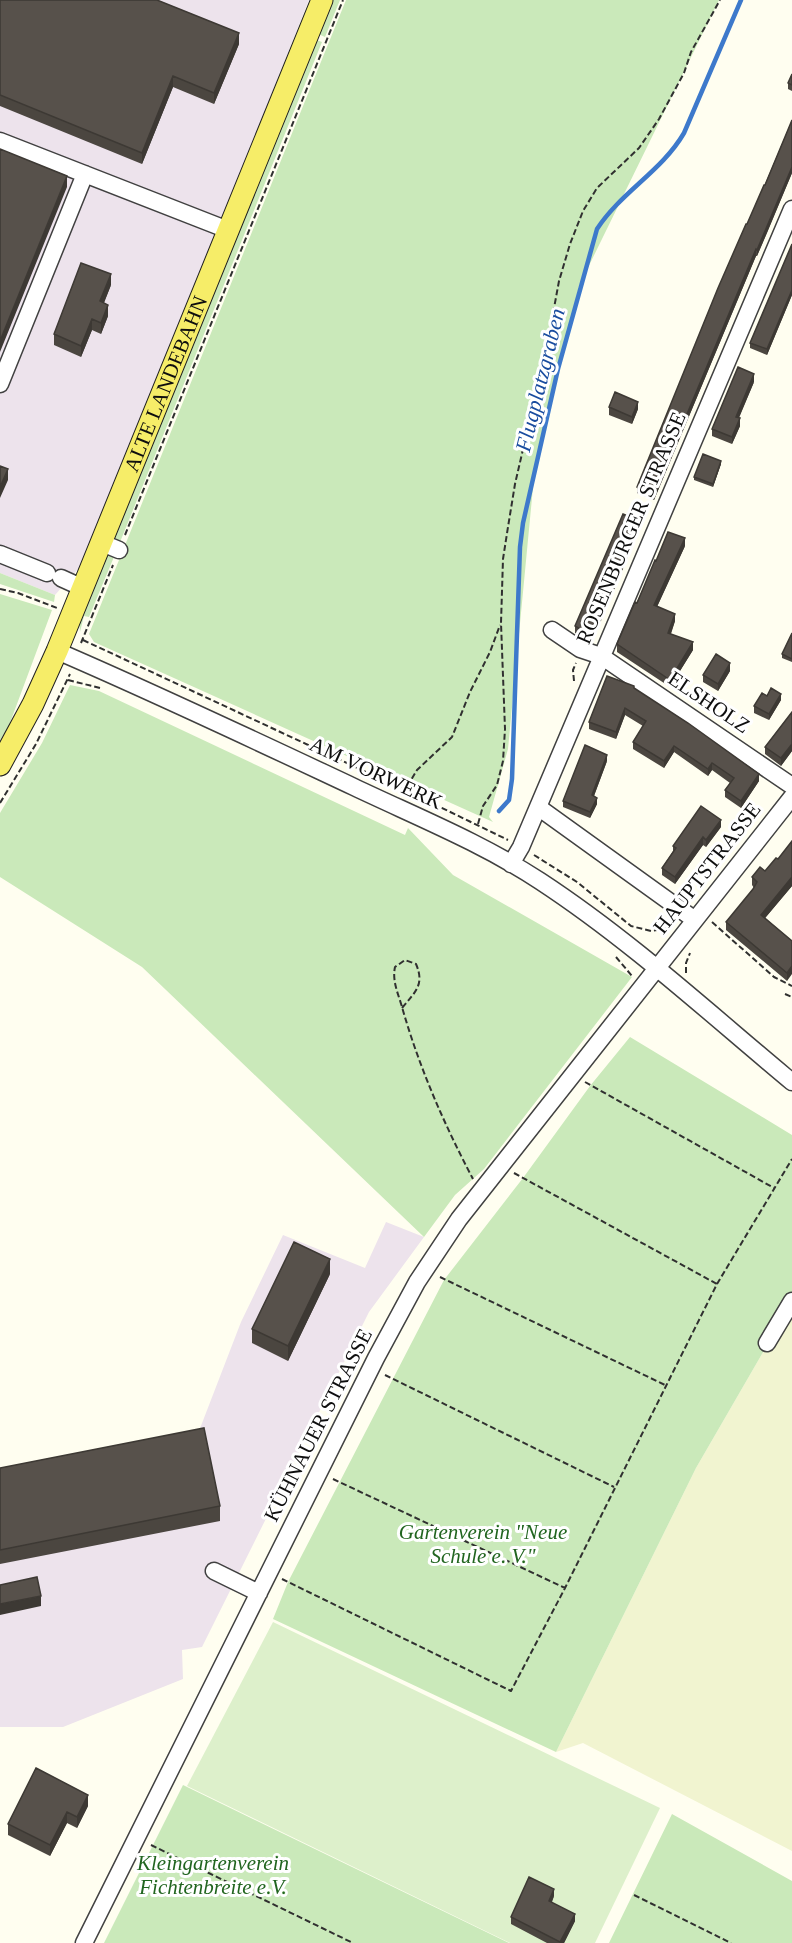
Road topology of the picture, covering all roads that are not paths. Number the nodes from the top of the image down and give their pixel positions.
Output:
1 (322, 0) edge
2 (0, 141) edge
3 (85, 174) junction
4 (792, 209) edge
5 (228, 230) junction
6 (0, 384) edge
7 (0, 554) edge
8 (84, 588) junction
9 (552, 630) dead end
10 (57, 651) junction
11 (601, 656) junction
12 (0, 765) edge
13 (792, 786) edge
14 (792, 797) edge
15 (538, 807) junction
16 (511, 864) junction
17 (694, 920) junction
18 (657, 967) junction
19 (792, 1082) edge
20 (792, 1301) edge
21 (767, 1343) dead end
22 (214, 1571) dead end
23 (259, 1593) junction
24 (84, 1943) edge

1 - 5 main road, ALTE LANDEBAHN
2 - 3 street
3 - 5 street
3 - 6 street
4 - 11 street, ROSENBURGER STRASSE
5 - 8 main road, ALTE LANDEBAHN
7 - 8 street
8 - 10 main road, ALTE LANDEBAHN
9 - 11 street, ELSHOLZ
10 - 12 main road, ALTE LANDEBAHN
10 - 16 street, AM VORWERK
11 - 13 street, ELSHOLZ
11 - 15 street, ROSENBURGER STRASSE
14 - 17 street, HAUPTSTRASSE
15 - 16 street, ROSENBURGER STRASSE
15 - 17 street
16 - 18 street, AM VORWERK
17 - 18 street, HAUPTSTRASSE
18 - 19 street, AM VORWERK
18 - 23 street, KÜHNAUER STRASSE
20 - 21 street
22 - 23 street
23 - 24 street, KÜHNAUER STRASSE

